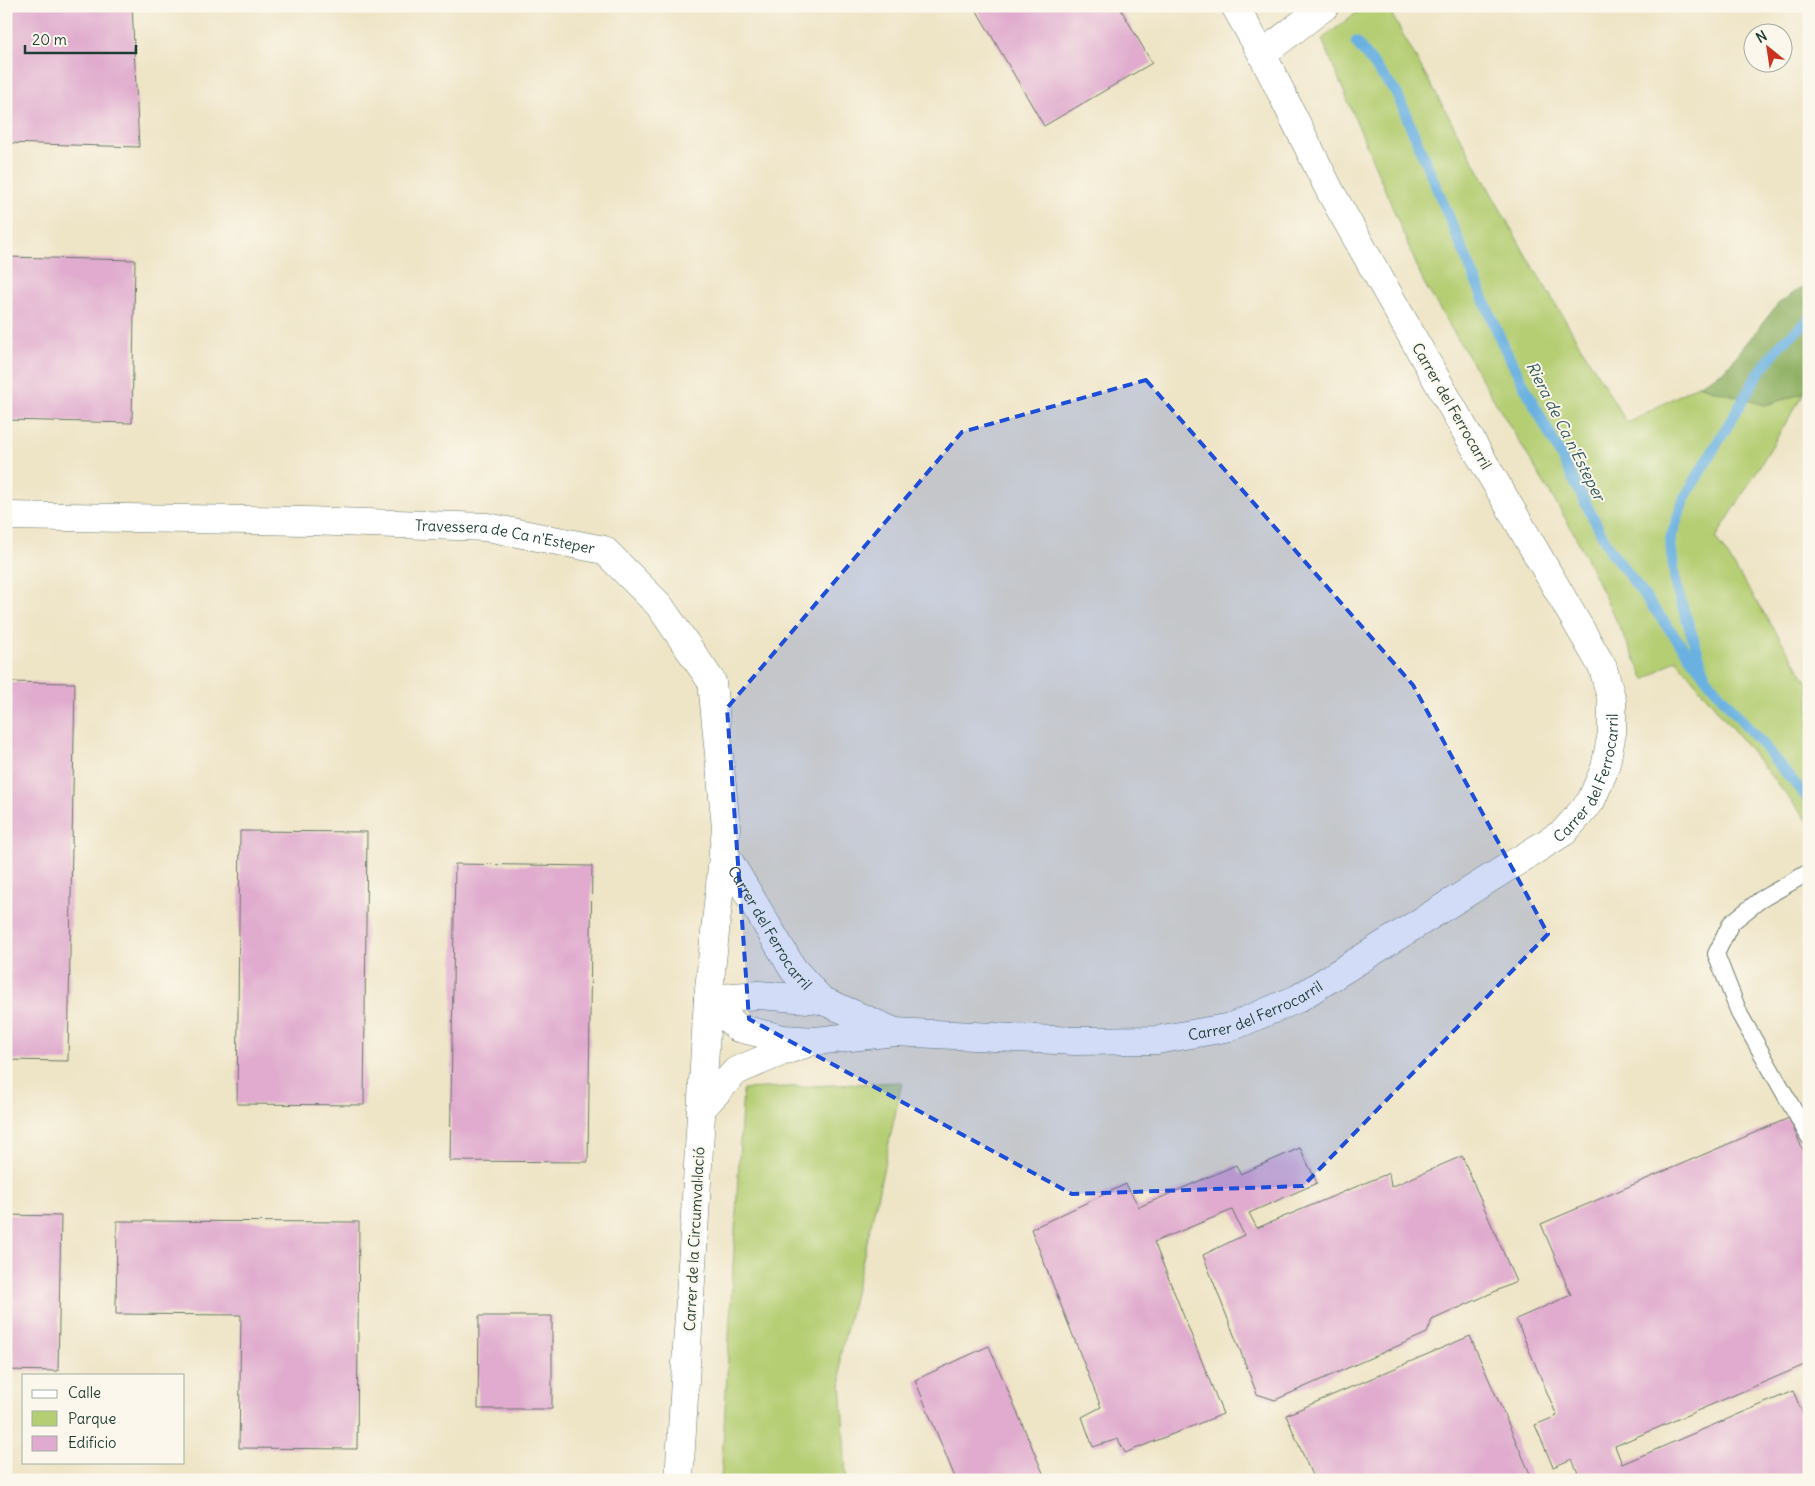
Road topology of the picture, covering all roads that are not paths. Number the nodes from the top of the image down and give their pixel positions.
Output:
1 (1235, 6) edge
2 (1325, 6) edge
3 (1262, 54) junction
4 (6, 516) edge
5 (724, 851) junction
6 (1809, 872) edge
7 (708, 999) junction
8 (821, 1000) junction
9 (894, 1032) junction
10 (816, 1041) junction
11 (701, 1108) junction
12 (1809, 1137) edge
13 (679, 1480) edge

1 - 3 street, Carrer del Ferrocarril
2 - 3 street
3 - 9 street, Carrer del Ferrocarril
4 - 5 street, Travessera de Ca n'Esteper
5 - 7 street, Travessera de Ca n'Esteper
5 - 8 street, Carrer del Ferrocarril
6 - 12 lane
7 - 8 street, Carrer del Ferrocarril
7 - 10 street, Carrer del Ferrocarril
7 - 11 street, Carrer de la Circumval·lació
8 - 9 street, Carrer del Ferrocarril
9 - 10 street, Carrer del Ferrocarril
10 - 11 street, Carrer del Ferrocarril
11 - 13 street, Carrer de la Circumval·lació

